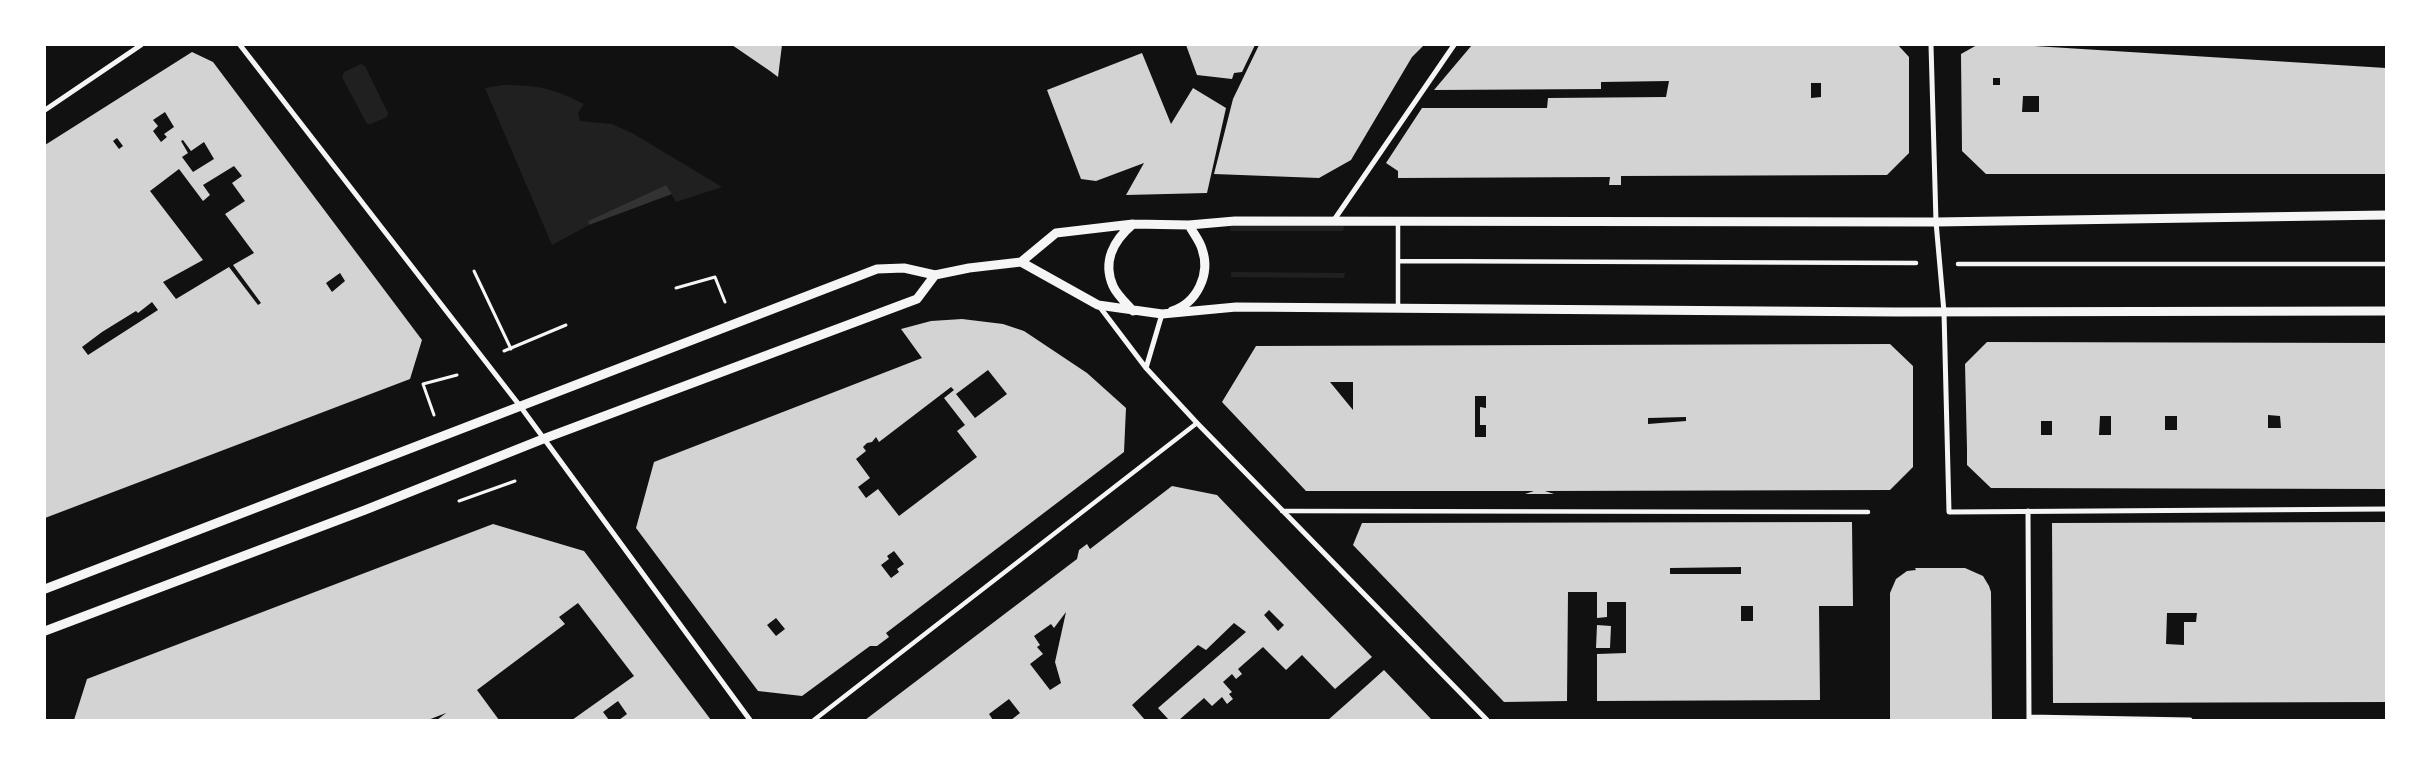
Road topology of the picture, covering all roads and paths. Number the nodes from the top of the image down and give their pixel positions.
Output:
1 (141, 45) edge
2 (240, 45) edge
3 (1454, 45) edge
4 (1931, 45) edge
5 (45, 110) edge
6 (2386, 214) edge
7 (1334, 220) junction
8 (1398, 220) junction
9 (1936, 222) junction
10 (1133, 224) junction
11 (1189, 225) junction
12 (1398, 261) junction
13 (1021, 262) junction
14 (1916, 263) dead end
15 (1958, 264) dead end
16 (2386, 264) edge
17 (474, 271) dead end
18 (935, 275) junction
19 (715, 277) dead end
20 (676, 288) dead end
21 (1098, 305) junction
22 (1398, 308) junction
23 (1134, 311) junction
24 (2386, 311) edge
25 (1944, 312) junction
26 (1162, 314) junction
27 (566, 325) dead end
28 (511, 349) junction
29 (484, 360) junction
30 (1146, 368) junction
31 (457, 375) dead end
32 (520, 406) junction
33 (1197, 423) junction
34 (442, 436) junction
35 (543, 439) junction
36 (515, 481) dead end
37 (457, 502) dead end
38 (2386, 509) edge
39 (2028, 511) junction
40 (1281, 512) junction
41 (1868, 512) dead end
42 (45, 589) edge
43 (45, 630) edge
44 (2029, 719) edge
45 (750, 720) edge
46 (814, 720) edge
47 (1487, 720) edge
48 (2190, 720) edge

1 - 5 street
2 - 29 street
3 - 7 street
4 - 9 street
6 - 9 street
7 - 8 street
7 - 11 street
8 - 9 street
8 - 12 street
9 - 25 street
10 - 11 street
10 - 13 street
10 - 23 street
11 - 26 street
12 - 14 street
12 - 22 street
13 - 18 street
13 - 21 street
15 - 16 street
17 - 28 path
18 - 32 street
18 - 35 street
19 - 20 path
21 - 23 street
21 - 30 street
22 - 25 street
22 - 26 street
23 - 26 street
24 - 25 street
25 - 39 street
26 - 30 street
27 - 28 path
28 - 29 path
29 - 32 street
30 - 33 street
31 - 34 path
32 - 34 street
32 - 35 street
33 - 40 street
33 - 46 street
34 - 42 street
35 - 43 street
35 - 45 street
36 - 37 path
38 - 39 street
39 - 44 street
40 - 41 street
40 - 47 street
44 - 48 street

